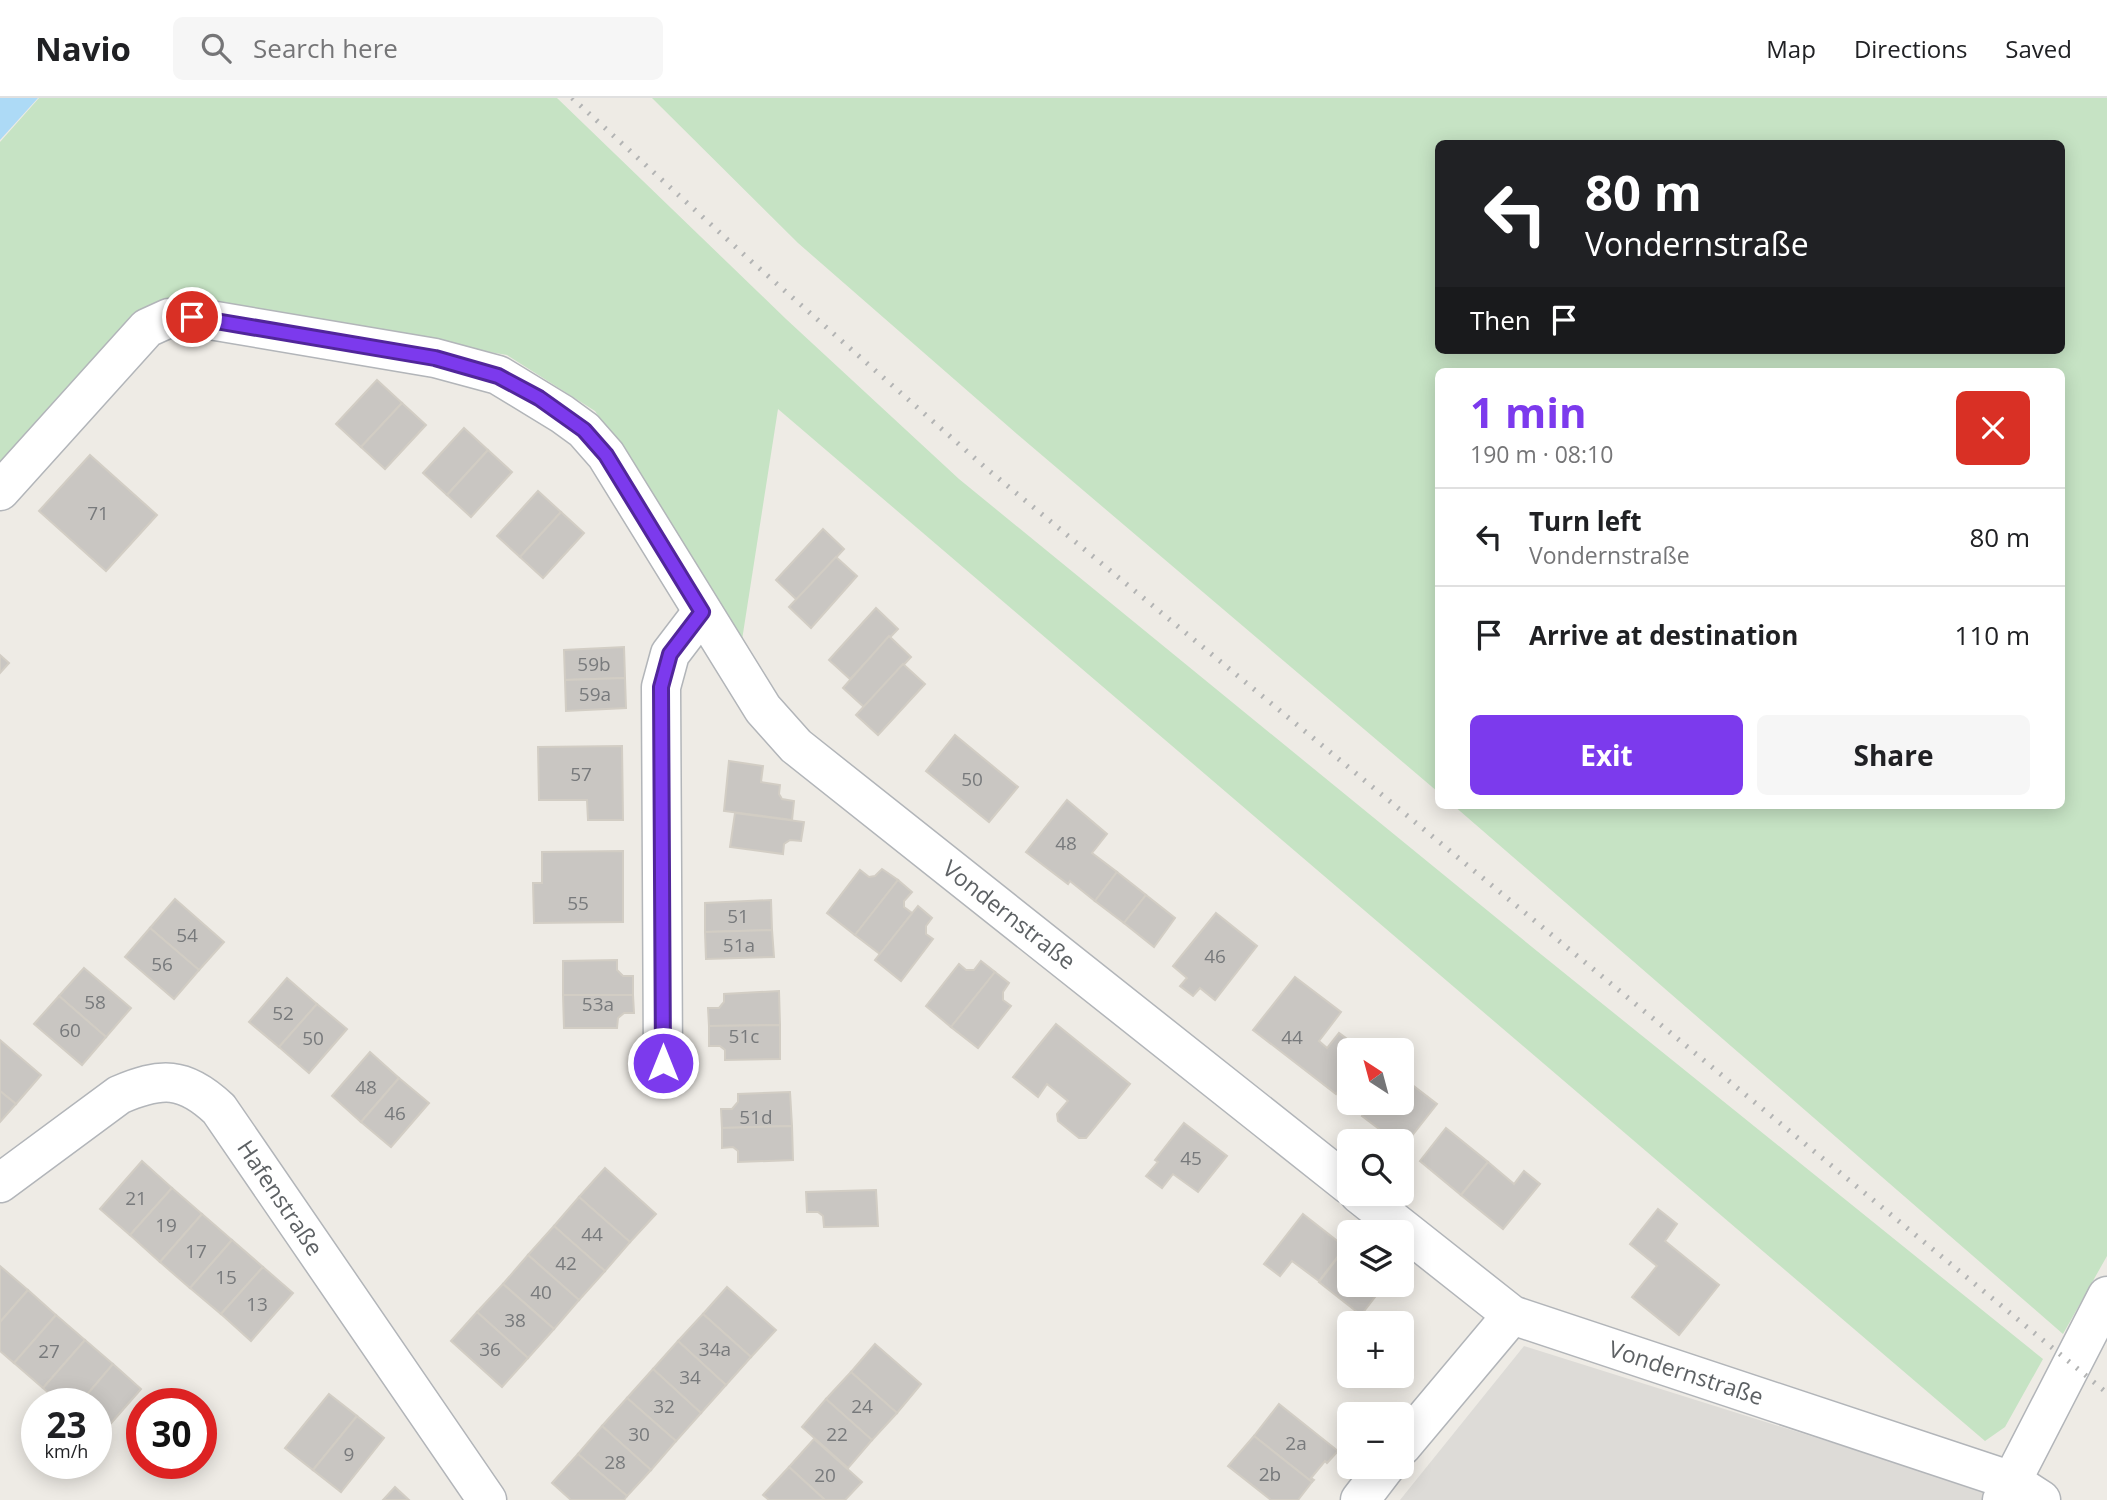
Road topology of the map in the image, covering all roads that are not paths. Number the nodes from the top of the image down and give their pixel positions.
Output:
1 (0, 491) edge
2 (702, 612) junction
3 (663, 1063) dead end
4 (1337, 1175) edge
5 (0, 1183) edge
6 (1374, 1206) edge
7 (2107, 1296) edge
8 (1512, 1315) junction
9 (1414, 1432) edge
10 (1376, 1479) edge
11 (2018, 1494) edge
12 (487, 1500) edge
13 (1360, 1500) edge

1 - 2 street, Vondernstraße
2 - 3 street
2 - 4 street, Vondernstraße
5 - 12 street, Hafenstraße
6 - 8 street, Vondernstraße
7 - 11 street
8 - 9 street
8 - 11 street, Vondernstraße
10 - 13 street

